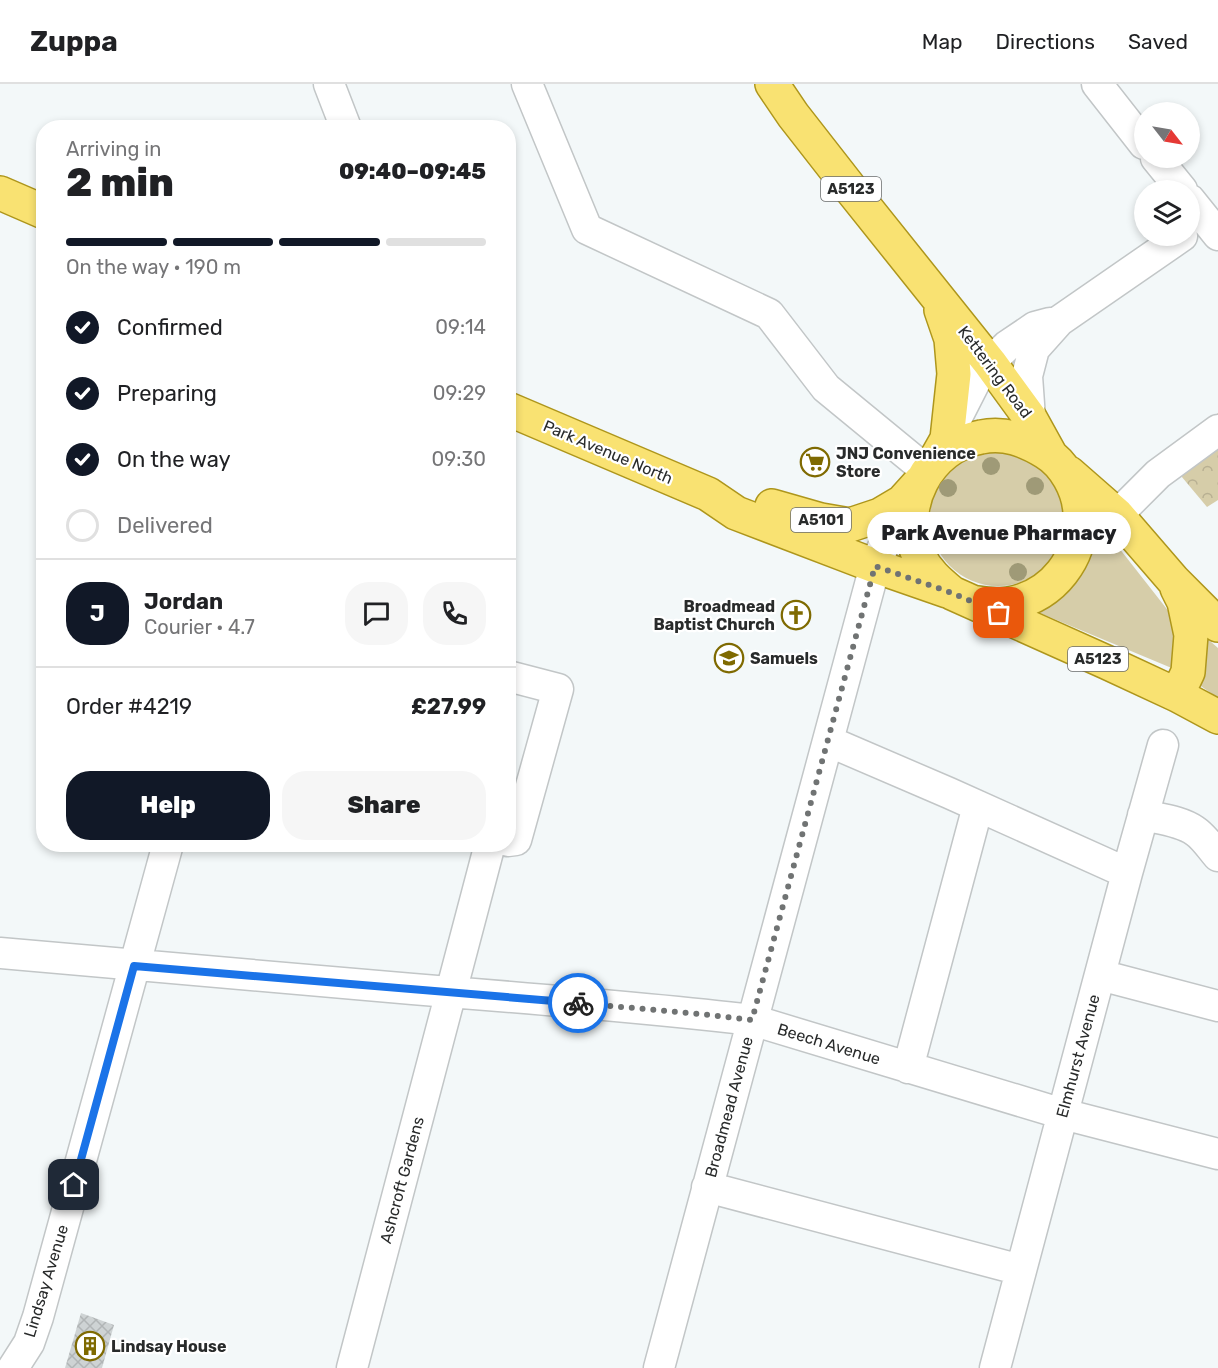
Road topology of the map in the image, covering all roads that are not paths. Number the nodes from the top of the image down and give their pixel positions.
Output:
1 (329, 84) edge
2 (527, 84) edge
3 (772, 84) edge
4 (1097, 84) edge
5 (343, 120) edge
6 (1134, 131) edge
7 (1164, 168) edge
8 (1174, 180) edge
9 (0, 194) edge
10 (36, 209) edge
11 (1166, 246) edge
12 (934, 292) junction
13 (1059, 321) junction
14 (990, 363) junction
15 (516, 412) edge
16 (1030, 418) junction
17 (1218, 430) edge
18 (1057, 462) junction
19 (926, 471) junction
20 (708, 494) junction
21 (1117, 515) junction
22 (875, 566) junction
23 (1174, 581) junction
24 (965, 598) junction
25 (1218, 626) edge
26 (516, 678) edge
27 (1177, 695) junction
28 (1218, 717) edge
29 (828, 741) junction
30 (1163, 745) dead end
31 (978, 806) junction
32 (1143, 815) junction
33 (516, 840) edge
34 (166, 852) edge
35 (488, 852) edge
36 (1218, 856) edge
37 (1127, 873) junction
38 (0, 953) edge
39 (134, 966) junction
40 (1100, 975) junction
41 (451, 992) junction
42 (1218, 1006) edge
43 (752, 1020) junction
44 (908, 1068) junction
45 (1063, 1114) junction
46 (1218, 1154) edge
47 (707, 1187) junction
48 (1021, 1270) junction
49 (13, 1368) edge
50 (352, 1368) edge
51 (658, 1368) edge
52 (995, 1368) edge

1 - 5 street
2 - 19 street
3 - 12 main road, Kettering Road / A5123
4 - 6 street
7 - 8 street
9 - 10 main road
11 - 13 street
12 - 14 main road, Kettering Road / A5123
12 - 19 main road, Kettering Road / A5123
13 - 14 street, Broadmead Avenue
13 - 16 street
14 - 16 main road, Kettering Road / A5123
14 - 19 street, Broadmead Avenue
15 - 20 main road, Park Avenue North / A5101
16 - 18 main road, Kettering Road / A5123
17 - 21 street
18 - 19 main road
18 - 21 main road, Kettering Road / A5123
18 - 24 main road
19 - 20 main road, Park Avenue North / A5101
19 - 22 street, Broadmead Avenue
19 - 24 main road
20 - 22 main road, Park Avenue North / A5101
21 - 23 main road, Kettering Road / A5123
22 - 24 main road, Park Avenue North / A5101
22 - 29 street, Broadmead Avenue
23 - 25 main road, Kettering Road / A5123
23 - 27 main road, Kettering Road
24 - 27 main road, A5123
26 - 33 street
27 - 28 main road, A5123
29 - 31 street
29 - 43 street, Broadmead Avenue
30 - 32 street, Elmhurst Avenue
31 - 37 street
31 - 44 street
32 - 36 street
32 - 37 street, Elmhurst Avenue
34 - 39 street, Lindsay Avenue
35 - 41 street, Ashcroft Gardens
37 - 40 street, Elmhurst Avenue
38 - 39 street, Beech Avenue
39 - 41 street, Beech Avenue
39 - 49 street, Lindsay Avenue
40 - 42 street
40 - 45 street, Elmhurst Avenue
41 - 43 street, Beech Avenue
41 - 50 street, Ashcroft Gardens
43 - 44 street, Beech Avenue
43 - 47 street, Broadmead Avenue
44 - 45 street, Beech Avenue
45 - 46 street, Beech Avenue
45 - 48 street, Elmhurst Avenue
47 - 48 street
47 - 51 street, Broadmead Avenue
48 - 52 street, Elmhurst Avenue

